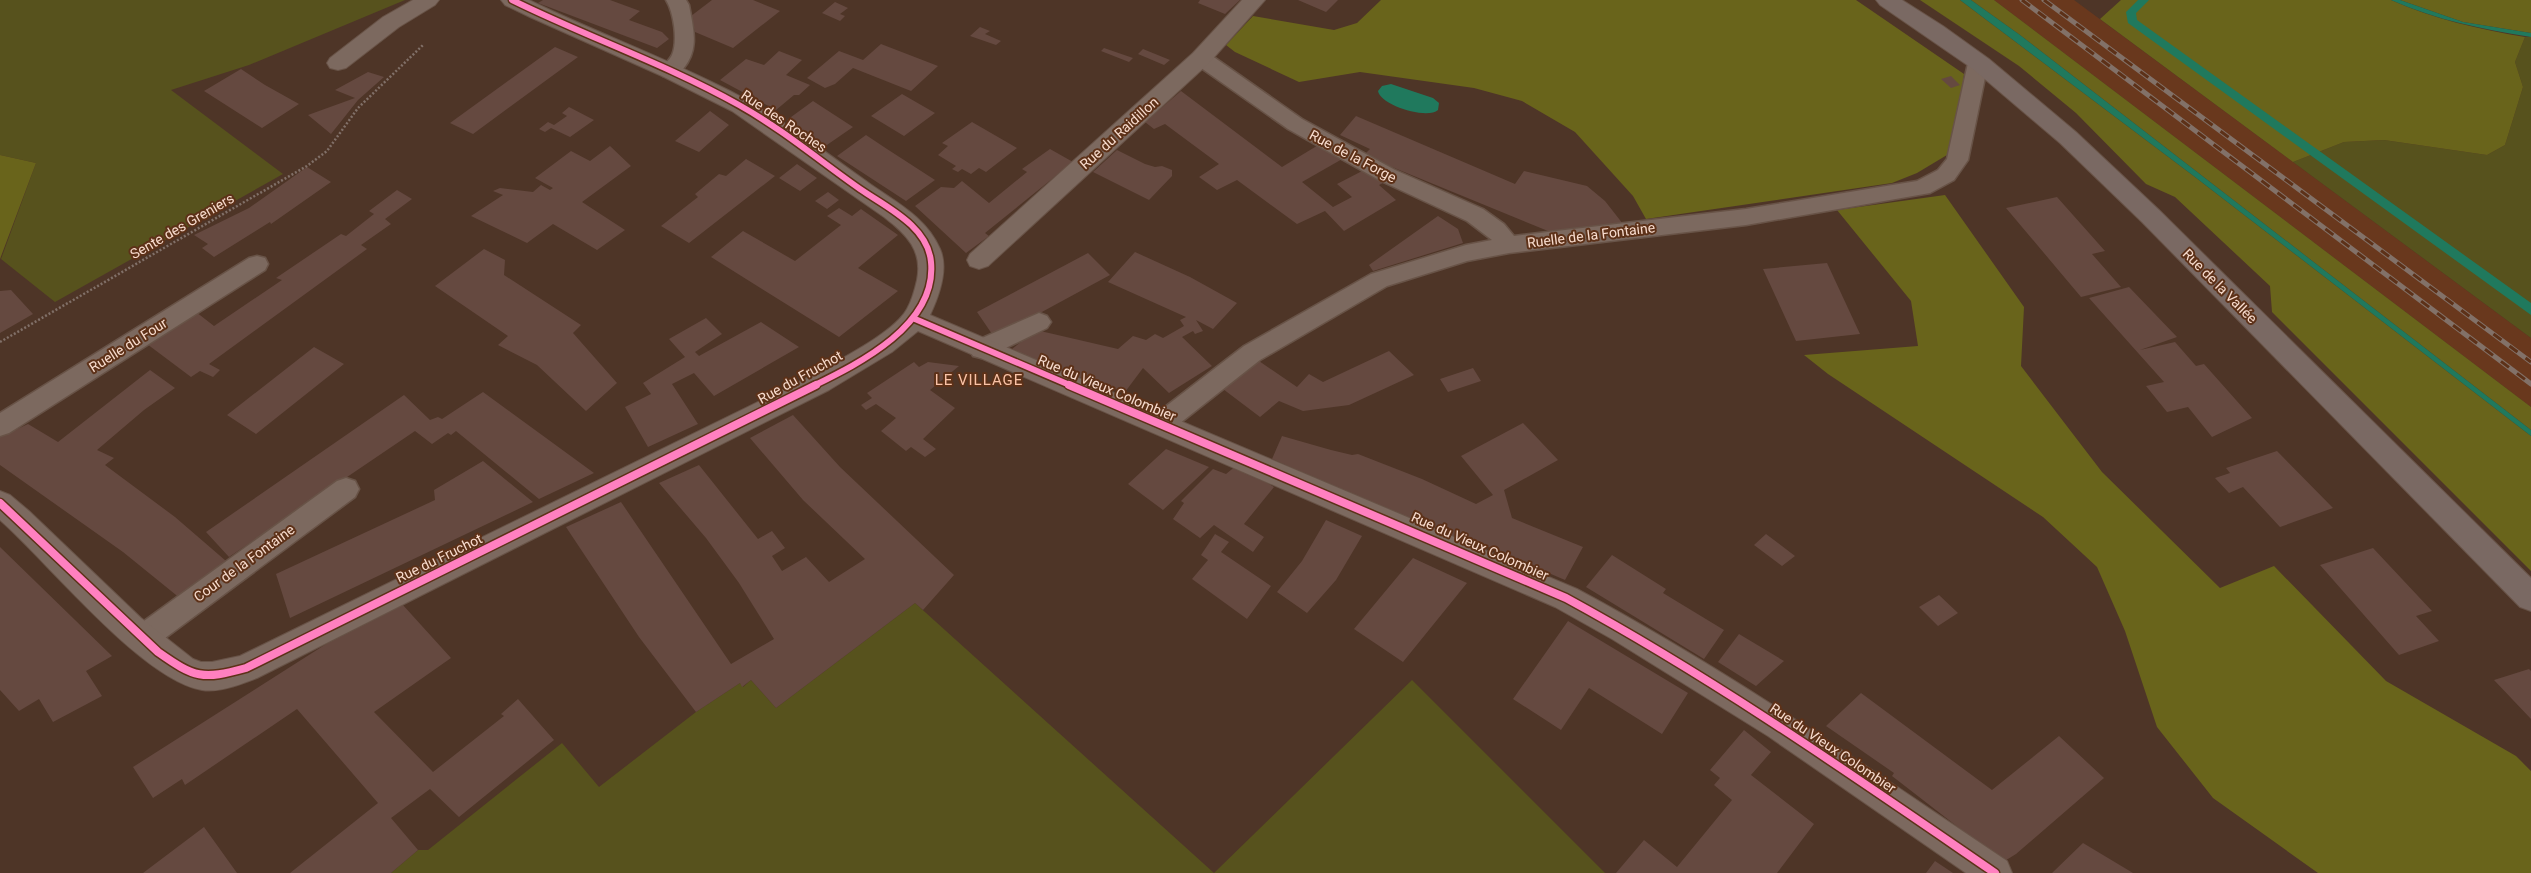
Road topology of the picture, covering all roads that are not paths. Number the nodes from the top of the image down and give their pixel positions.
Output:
1 (428, 0) edge
2 (512, 0) edge
3 (676, 0) edge
4 (1254, 0) edge
5 (1887, 0) edge
6 (1201, 58) junction
7 (338, 63) dead end
8 (1978, 63) junction
9 (670, 71) junction
10 (1509, 245) junction
11 (979, 260) dead end
12 (257, 264) dead end
13 (915, 319) junction
14 (1039, 322) dead end
15 (982, 349) junction
16 (1161, 424) junction
17 (0, 426) edge
18 (346, 489) dead end
19 (0, 504) edge
20 (2531, 598) edge
21 (143, 638) junction
22 (1994, 873) edge

1 - 7 street
2 - 9 street, Rue des Roches
3 - 9 lane
4 - 6 street, Rue du Raidillon
5 - 8 main road, Rue de la Vallée
6 - 10 lane, Rue de la Forge
6 - 11 street, Rue du Raidillon
8 - 10 lane, Ruelle de la Fontaine
8 - 20 main road, Rue de la Vallée
9 - 13 street, Rue des Roches
10 - 16 lane, Ruelle de la Fontaine
12 - 17 lane, Ruelle du Four
13 - 15 street, Rue du Vieux Colombier
13 - 21 street, Rue du Fruchot
14 - 15 lane
15 - 16 street, Rue du Vieux Colombier
16 - 22 street, Rue du Vieux Colombier
18 - 21 lane, Cour de la Fontaine
19 - 21 street, Rue du Fruchot

